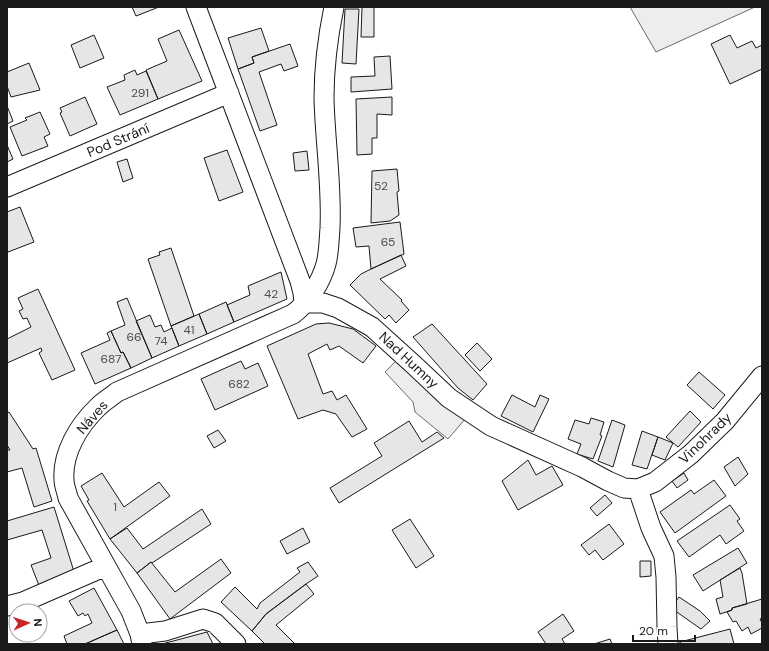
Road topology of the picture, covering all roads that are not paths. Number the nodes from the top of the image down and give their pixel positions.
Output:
1 (196, 7) edge
2 (334, 7) edge
3 (229, 94) junction
4 (7, 187) edge
5 (304, 303) junction
6 (762, 376) edge
7 (638, 489) junction
8 (106, 566) junction
9 (17, 603) edge
10 (141, 639) edge
11 (236, 644) edge
12 (668, 644) edge

1 - 3 street
2 - 5 street
3 - 4 street, Pod Strání
3 - 5 street
5 - 7 street, Nad Humny
5 - 8 street, Náves
6 - 7 street, Vinohrady
7 - 12 street
8 - 9 street
8 - 10 street, Náves
10 - 11 street, Náves

